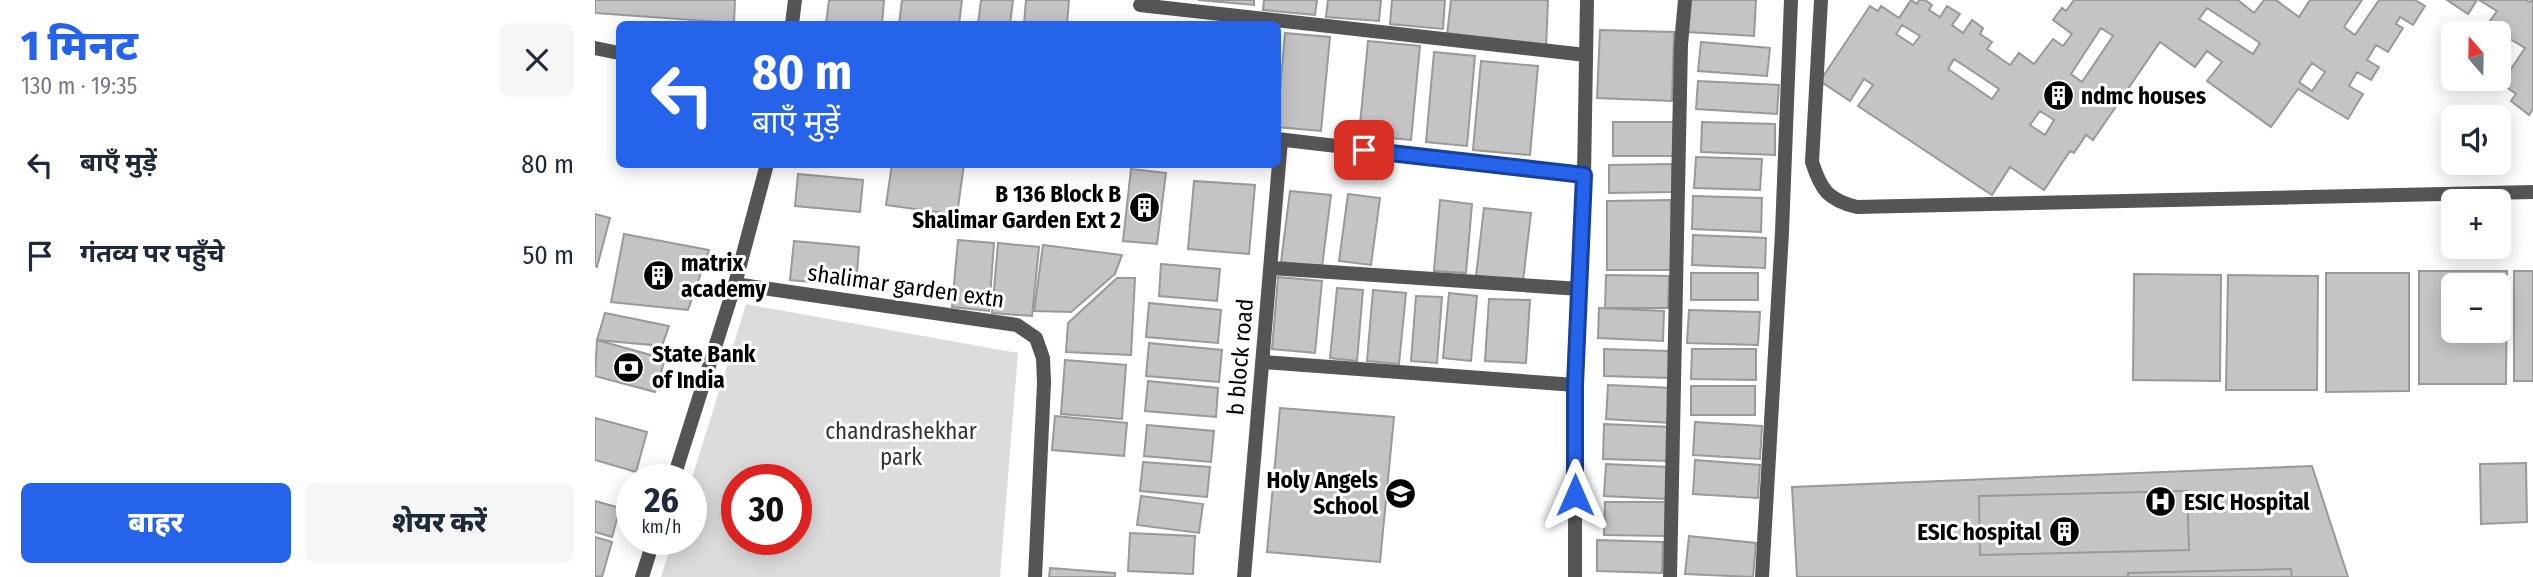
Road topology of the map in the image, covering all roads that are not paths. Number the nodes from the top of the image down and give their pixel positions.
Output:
1 (795, 0) edge
2 (1587, 0) edge
3 (1685, 0) edge
4 (1791, 0) edge
5 (1821, 0) edge
6 (1140, 5) dead end
7 (792, 21) edge
8 (595, 48) edge
9 (616, 52) edge
10 (1586, 55) junction
11 (1281, 140) edge
12 (766, 168) edge
13 (1277, 168) edge
14 (1584, 175) junction
15 (2533, 192) edge
16 (1271, 268) junction
17 (735, 284) junction
18 (1580, 289) junction
19 (1263, 362) junction
20 (1575, 385) junction
21 (678, 464) edge
22 (650, 555) edge
23 (642, 577) edge
24 (1035, 577) edge
25 (1244, 577) edge
26 (1575, 577) edge
27 (1669, 577) edge
28 (1762, 577) edge

1 - 7 street
2 - 10 street
3 - 27 street
4 - 28 street
5 - 15 street
6 - 10 street
8 - 9 street
10 - 14 street
11 - 14 street
12 - 17 street
13 - 16 street, b block road
14 - 18 street
16 - 18 street
16 - 19 street, b block road
17 - 21 street
17 - 24 street, shalimar garden extn
18 - 20 street
19 - 20 street
19 - 25 street, b block road
20 - 26 street
22 - 23 street

